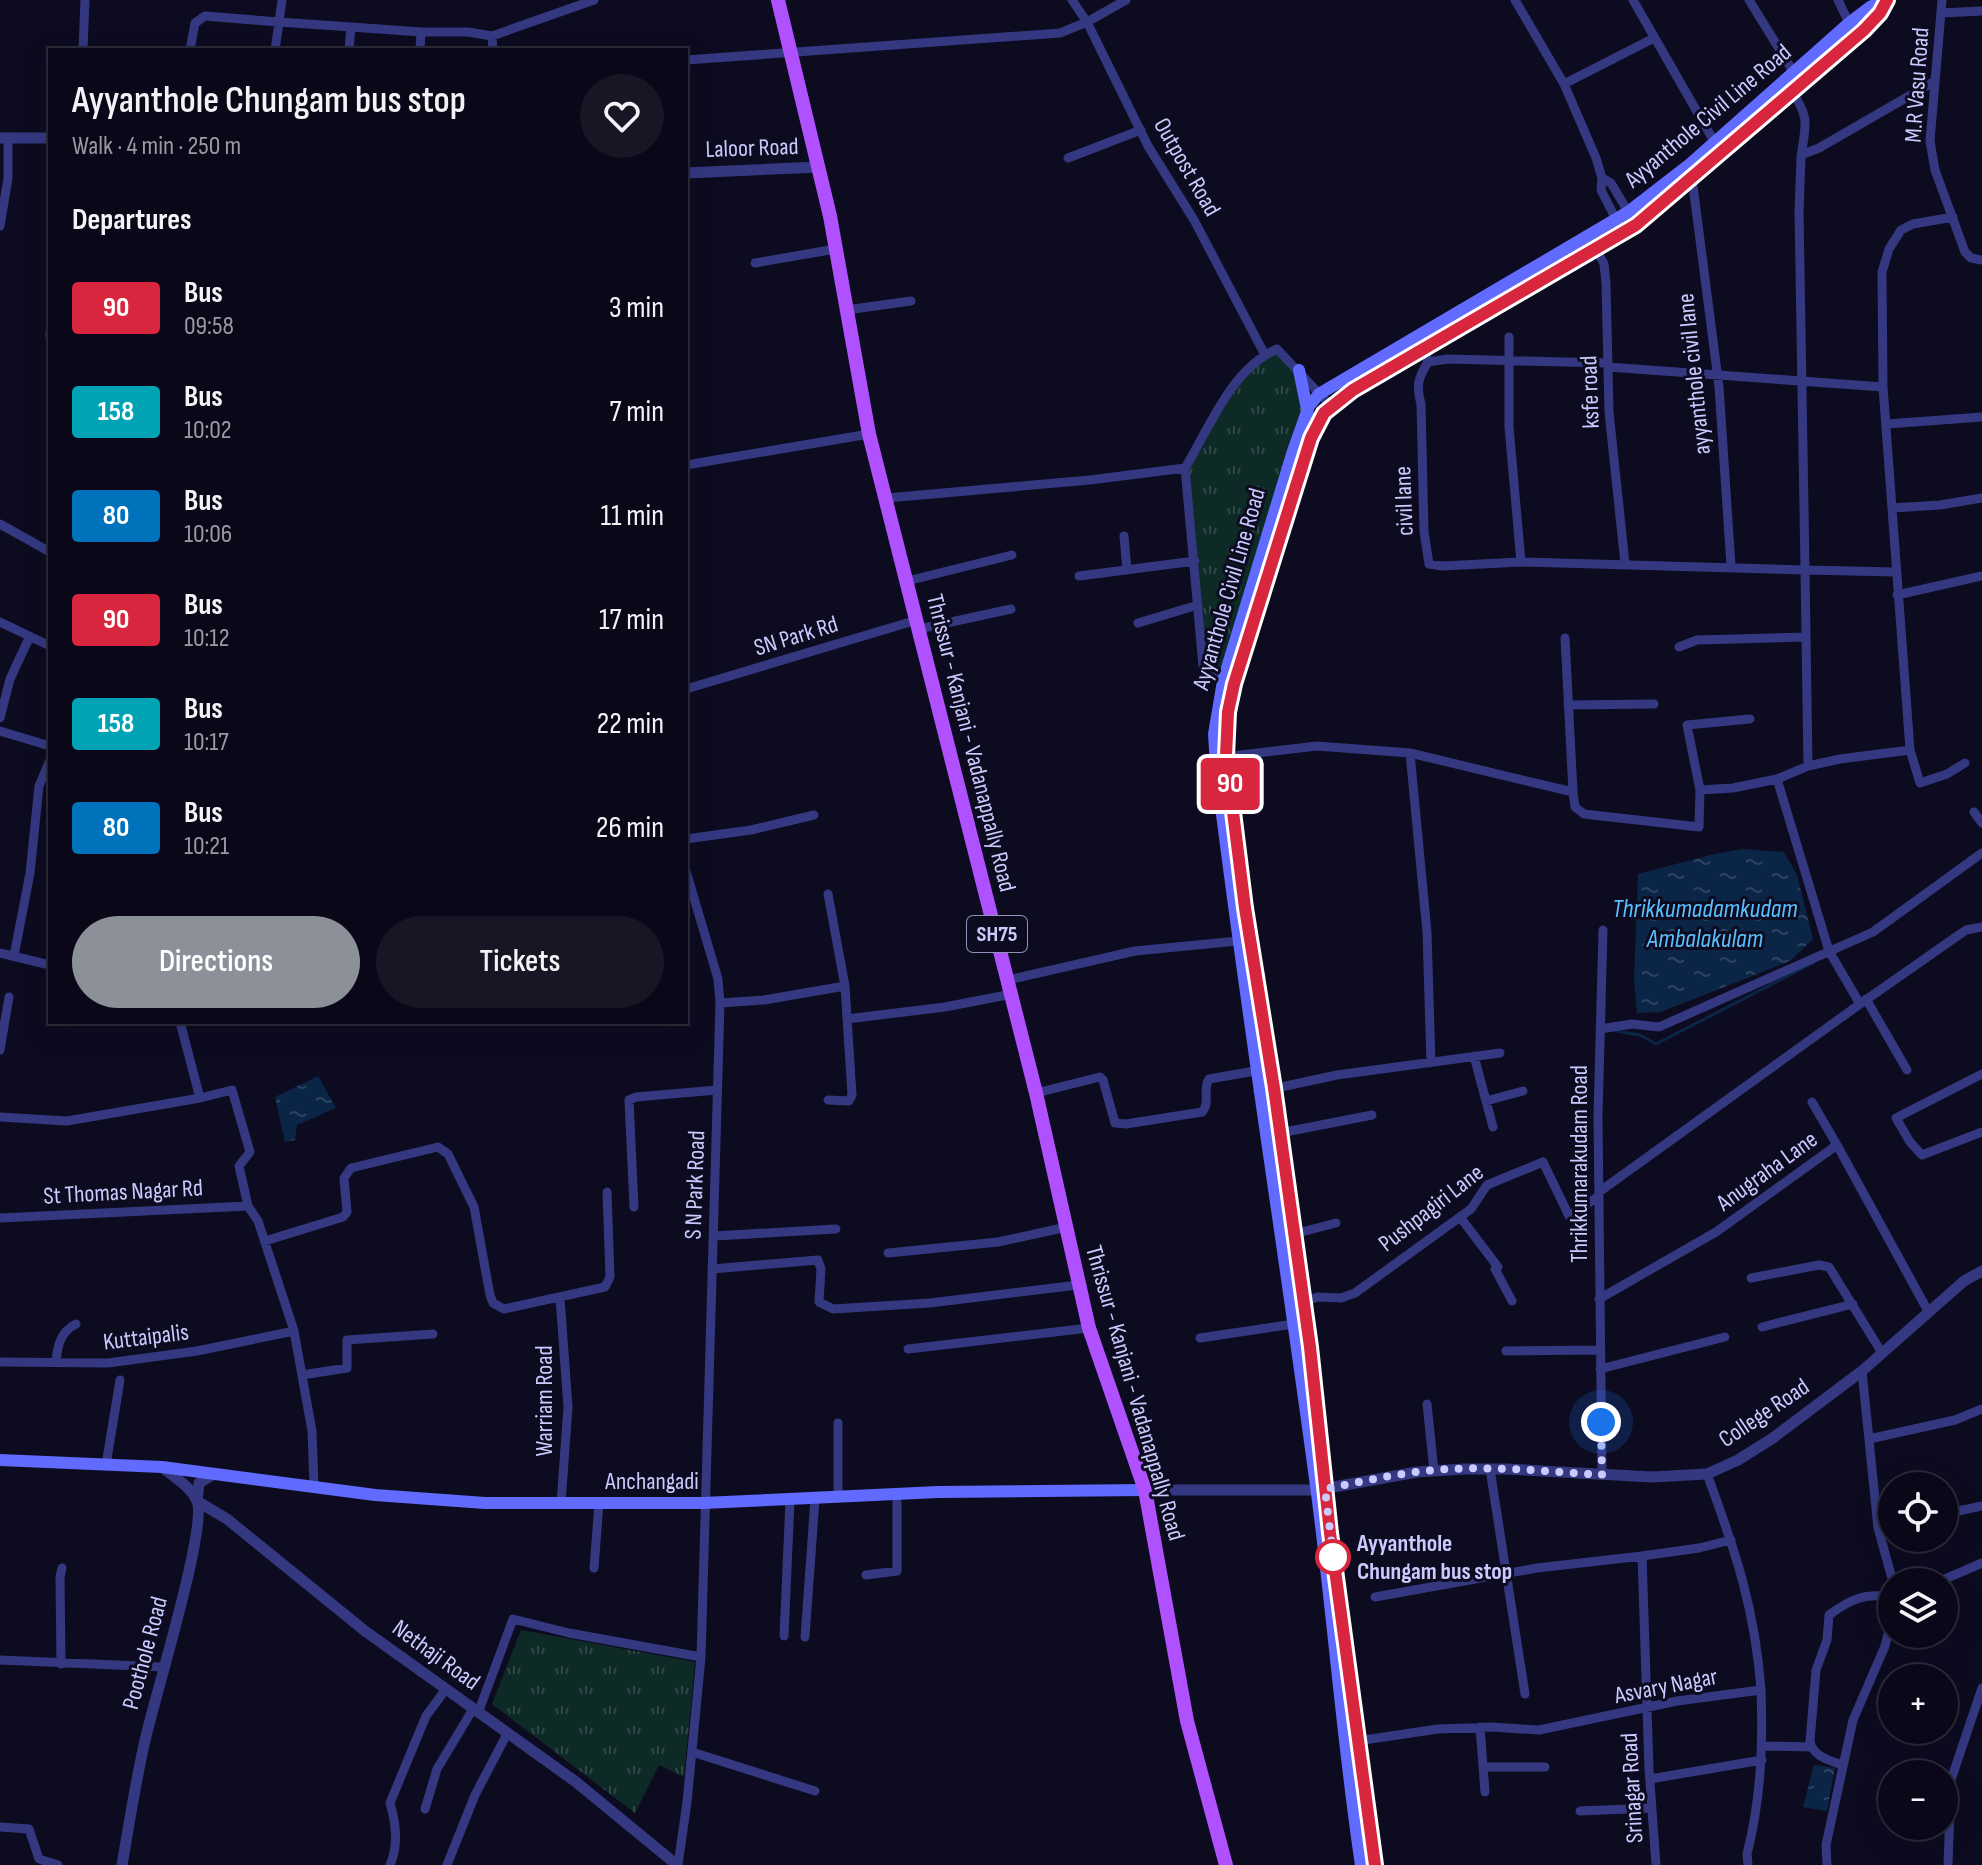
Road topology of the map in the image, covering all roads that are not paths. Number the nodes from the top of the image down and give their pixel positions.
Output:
1 (85, 0) edge
2 (282, 0) edge
3 (594, 0) edge
4 (778, 0) edge
5 (1072, 0) edge
6 (1126, 0) edge
7 (1515, 0) edge
8 (1633, 0) edge
9 (1749, 0) edge
10 (1838, 0) edge
11 (1886, 0) edge
12 (1942, 0) edge
13 (1982, 11) edge
14 (1941, 13) junction
15 (279, 22) junction
16 (1087, 22) junction
17 (1849, 23) junction
18 (351, 27) junction
19 (421, 32) junction
20 (492, 36) junction
21 (1654, 38) junction
22 (83, 48) edge
23 (190, 48) edge
24 (275, 48) edge
25 (349, 48) edge
26 (420, 48) edge
27 (493, 48) edge
28 (790, 52) junction
29 (688, 60) edge
30 (1935, 81) junction
31 (1795, 83) junction
32 (1564, 84) junction
33 (1141, 130) junction
34 (4, 138) edge
35 (48, 138) edge
36 (1715, 143) junction
37 (1801, 155) junction
38 (1068, 158) dead end
39 (819, 167) junction
40 (688, 173) edge
41 (1602, 178) junction
42 (1692, 178) junction
43 (1628, 212) junction
44 (1953, 217) junction
45 (1615, 221) junction
46 (1636, 225) junction
47 (0, 226) edge
48 (1623, 233) junction
49 (836, 249) junction
50 (1596, 249) junction
51 (1982, 260) edge
52 (755, 263) dead end
53 (911, 301) dead end
54 (846, 310) junction
55 (1509, 337) dead end
56 (1410, 340) junction
57 (1420, 350) junction
58 (1265, 355) junction
59 (1509, 361) junction
60 (1428, 362) junction
61 (1608, 365) junction
62 (1299, 370) junction
63 (1717, 375) junction
64 (1801, 383) junction
65 (1883, 387) junction
66 (1319, 394) junction
67 (1331, 406) junction
68 (1306, 413) junction
69 (1982, 417) edge
70 (1319, 422) junction
71 (1887, 424) junction
72 (869, 434) junction
73 (688, 465) edge
74 (1185, 468) junction
75 (887, 498) junction
76 (1982, 498) edge
77 (1892, 508) junction
78 (0, 524) edge
79 (1124, 536) dead end
80 (48, 551) edge
81 (1012, 555) dead end
82 (1195, 561) junction
83 (1521, 562) junction
84 (1625, 564) junction
85 (1731, 566) junction
86 (1127, 570) junction
87 (1805, 570) junction
88 (1896, 572) junction
89 (1079, 576) dead end
90 (1982, 576) edge
91 (907, 581) junction
92 (1897, 595) junction
93 (1198, 605) junction
94 (1011, 609) dead end
95 (0, 622) edge
96 (1138, 623) dead end
97 (918, 624) junction
98 (30, 636) junction
99 (1806, 637) junction
100 (1565, 638) dead end
101 (48, 645) edge
102 (1679, 647) dead end
103 (1223, 681) junction
104 (688, 688) edge
105 (1654, 704) dead end
106 (1568, 705) junction
107 (1223, 711) junction
108 (0, 718) edge
109 (1750, 719) dead end
110 (0, 731) edge
111 (48, 745) edge
112 (1910, 750) junction
113 (1410, 753) junction
114 (1221, 757) junction
115 (1965, 763) dead end
116 (48, 765) edge
117 (1808, 766) junction
118 (1777, 779) junction
119 (1700, 790) junction
120 (1573, 792) junction
121 (1974, 812) dead end
122 (814, 815) dead end
123 (1982, 823) edge
124 (688, 839) edge
125 (1982, 853) edge
126 (688, 878) edge
127 (828, 894) dead end
128 (1238, 898) junction
129 (1982, 927) edge
130 (1603, 930) dead end
131 (1238, 941) junction
132 (1829, 951) junction
133 (0, 953) edge
134 (14, 956) junction
135 (48, 964) edge
136 (845, 986) junction
137 (1010, 987) junction
138 (9, 997) dead end
139 (1863, 1002) junction
140 (720, 1003) junction
141 (847, 1019) junction
142 (181, 1024) edge
143 (1600, 1029) junction
144 (0, 1050) edge
145 (1500, 1053) dead end
146 (1474, 1056) junction
147 (1431, 1063) junction
148 (1907, 1070) dead end
149 (1255, 1071) junction
150 (1982, 1074) edge
151 (1274, 1088) junction
152 (717, 1090) junction
153 (1523, 1091) dead end
154 (1258, 1092) junction
155 (1036, 1093) junction
156 (200, 1098) junction
157 (828, 1100) dead end
158 (1812, 1102) dead end
159 (1372, 1115) dead end
160 (0, 1117) edge
161 (1493, 1127) dead end
162 (1982, 1132) edge
163 (1280, 1133) junction
164 (1837, 1145) junction
165 (607, 1192) dead end
166 (1599, 1194) junction
167 (248, 1206) junction
168 (634, 1207) dead end
169 (1460, 1217) junction
170 (0, 1218) edge
171 (1336, 1223) dead end
172 (1067, 1227) junction
173 (836, 1229) dead end
174 (714, 1236) junction
175 (1290, 1240) junction
176 (265, 1241) junction
177 (888, 1253) dead end
178 (712, 1269) junction
179 (1982, 1271) edge
180 (1751, 1278) dead end
181 (1078, 1285) junction
182 (560, 1298) junction
183 (1599, 1299) junction
184 (1512, 1301) dead end
185 (1303, 1302) junction
186 (1853, 1304) junction
187 (1928, 1311) junction
188 (76, 1324) dead end
189 (1294, 1324) junction
190 (1762, 1327) dead end
191 (1089, 1328) junction
192 (294, 1331) junction
193 (433, 1334) dead end
194 (1725, 1337) dead end
195 (1200, 1338) dead end
196 (908, 1349) dead end
197 (1600, 1350) junction
198 (1506, 1351) dead end
199 (1882, 1353) junction
200 (0, 1362) edge
201 (56, 1363) junction
202 (1600, 1369) junction
203 (1862, 1371) junction
204 (302, 1375) junction
205 (120, 1380) dead end
206 (1427, 1404) dead end
207 (1982, 1409) edge
208 (838, 1423) dead end
209 (1869, 1439) junction
210 (0, 1460) edge
211 (106, 1465) junction
212 (162, 1467) junction
213 (1490, 1469) junction
214 (1434, 1471) junction
215 (1707, 1474) junction
216 (212, 1475) junction
217 (1602, 1475) junction
218 (314, 1486) junction
219 (1321, 1489) junction
220 (1145, 1490) junction
221 (897, 1495) junction
222 (838, 1498) junction
223 (815, 1499) junction
224 (197, 1501) junction
225 (790, 1501) junction
226 (561, 1503) junction
227 (599, 1503) junction
228 (703, 1503) junction
229 (1982, 1506) edge
230 (1958, 1511) edge
231 (1878, 1528) edge
232 (1731, 1540) junction
233 (1642, 1556) junction
234 (1982, 1563) edge
235 (62, 1568) dead end
236 (594, 1568) dead end
237 (1958, 1573) edge
238 (866, 1575) dead end
239 (1506, 1575) junction
240 (1878, 1595) edge
241 (1375, 1597) dead end
242 (784, 1636) dead end
243 (805, 1637) dead end
244 (1884, 1648) edge
245 (701, 1657) junction
246 (0, 1660) edge
247 (61, 1664) junction
248 (163, 1667) junction
249 (1982, 1688) edge
250 (446, 1689) junction
251 (1761, 1690) junction
252 (1525, 1694) dead end
253 (1648, 1709) junction
254 (476, 1711) junction
255 (1480, 1727) junction
256 (507, 1734) junction
257 (1357, 1741) junction
258 (1762, 1746) junction
259 (1811, 1747) junction
260 (692, 1752) junction
261 (1762, 1760) junction
262 (1842, 1765) junction
263 (1483, 1767) junction
264 (1545, 1767) dead end
265 (1650, 1779) junction
266 (815, 1791) dead end
267 (1485, 1792) dead end
268 (1652, 1808) junction
269 (425, 1809) dead end
270 (1580, 1811) dead end
271 (0, 1827) edge
272 (58, 1865) edge
273 (122, 1865) edge
274 (390, 1865) edge
275 (447, 1865) edge
276 (678, 1865) edge
277 (1226, 1865) edge
278 (1361, 1865) edge
279 (1375, 1865) edge
280 (1656, 1865) edge
281 (1748, 1865) edge
282 (1827, 1865) edge
283 (1948, 1865) edge

1 - 22 street
2 - 15 street
3 - 20 street
4 - 28 main road, Thrissur - Kanjani - Vadanappally Road / SH75
5 - 16 street, Outpost Road
6 - 16 street
7 - 32 street
8 - 21 street
9 - 31 street
10 - 17 street
11 - 17 main road, Ayyanthole Civil Line Road
11 - 31 main road, Ayyanthole Civil Line Road
12 - 14 street, M.R Vasu Road
13 - 14 street
14 - 30 street, M.R Vasu Road
15 - 18 street
15 - 23 street
15 - 24 street
16 - 28 street
16 - 33 street, Outpost Road
17 - 31 main road, Ayyanthole Civil Line Road
18 - 19 street
18 - 25 street
19 - 20 street
19 - 26 street
20 - 27 street
21 - 32 street
21 - 36 street
28 - 29 street
28 - 39 main road, Thrissur - Kanjani - Vadanappally Road / SH75
30 - 37 street
30 - 44 street, M.R Vasu Road
31 - 36 main road, Ayyanthole Civil Line Road
31 - 37 street
31 - 42 main road, Ayyanthole Civil Line Road
32 - 41 street
33 - 38 street
33 - 58 street, Outpost Road
34 - 35 street
34 - 47 street
36 - 43 main road, Ayyanthole Civil Line Road
37 - 64 street
39 - 40 street, Laloor Road
39 - 49 main road, Thrissur - Kanjani - Vadanappally Road / SH75
41 - 43 street
41 - 45 street
42 - 46 main road, Ayyanthole Civil Line Road
42 - 63 street, ayyanthole civil lane
43 - 45 main road, Ayyanthole Civil Line Road
43 - 46 street
44 - 51 street, M.R Vasu Road
44 - 65 street
45 - 48 street
45 - 56 main road, Ayyanthole Civil Line Road
46 - 48 main road, Ayyanthole Civil Line Road
48 - 50 main road, Ayyanthole Civil Line Road
49 - 52 street
49 - 54 main road, Thrissur - Kanjani - Vadanappally Road / SH75
50 - 57 main road, Ayyanthole Civil Line Road
50 - 61 street, ksfe road
53 - 54 street
54 - 72 main road, Thrissur - Kanjani - Vadanappally Road / SH75
55 - 59 street
56 - 57 main road
56 - 66 main road, Ayyanthole Civil Line Road
57 - 60 street
57 - 67 main road, Ayyanthole Civil Line Road
58 - 62 street
58 - 74 street
59 - 60 street
59 - 61 street
59 - 83 street
60 - 83 street, civil lane
61 - 63 street
61 - 84 street, ksfe road
62 - 66 street
62 - 68 main road
63 - 64 street
63 - 85 street, ayyanthole civil lane
64 - 65 street
64 - 87 street
65 - 71 street
66 - 67 street
66 - 68 main road, Ayyanthole Civil Line Road
67 - 70 main road, Ayyanthole Civil Line Road
68 - 70 main road
68 - 103 main road, Ayyanthole Civil Line Road
69 - 71 street
70 - 107 main road, Ayyanthole Civil Line Road
71 - 77 street
72 - 73 street
72 - 75 main road, Thrissur - Kanjani - Vadanappally Road / SH75
74 - 75 street
74 - 82 street
75 - 91 main road, Thrissur - Kanjani - Vadanappally Road / SH75
76 - 77 street
77 - 88 street
78 - 80 street
79 - 86 street
81 - 91 street
82 - 86 street
82 - 93 street
83 - 84 street, civil lane
84 - 85 street, civil lane
85 - 87 street, civil lane
86 - 89 street
87 - 88 street, civil lane
87 - 99 street
88 - 92 street
90 - 92 street
91 - 97 main road, Thrissur - Kanjani - Vadanappally Road / SH75
92 - 112 street
93 - 96 street
93 - 103 street
94 - 97 street, SN Park Rd
95 - 98 street
97 - 104 street, SN Park Rd
97 - 137 main road, Thrissur - Kanjani - Vadanappally Road / SH75
98 - 101 street
98 - 108 street
99 - 102 street
99 - 117 street
100 - 106 street
103 - 107 main road, Ayyanthole Civil Line Road
105 - 106 street
106 - 120 street
107 - 114 main road, Ayyanthole Civil Line Road
109 - 119 street
110 - 111 street
112 - 115 street
112 - 117 street
113 - 114 street
113 - 120 street
113 - 147 street
114 - 128 main road, Ayyanthole Civil Line Road
116 - 134 street
117 - 118 street
118 - 119 street
118 - 132 street
119 - 120 street
121 - 123 street
122 - 124 street
125 - 132 street
126 - 140 street, S N Park Road
127 - 136 street
128 - 131 main road, Ayyanthole Civil Line Road
128 - 151 main road, Ayyanthole Civil Line Road
129 - 139 street
130 - 143 street, Thrikkumarakudam Road
131 - 137 street
131 - 149 main road, Ayyanthole Civil Line Road
132 - 139 street
132 - 143 street
133 - 134 street
134 - 135 street
136 - 140 street
136 - 141 street
137 - 141 street
137 - 155 main road, Thrissur - Kanjani - Vadanappally Road / SH75
138 - 144 street
139 - 148 street
139 - 166 street
140 - 152 street, S N Park Road
141 - 157 street
142 - 156 street
143 - 166 street, Thrikkumarakudam Road
145 - 146 street
146 - 147 street
146 - 153 street
146 - 161 street
147 - 151 street
149 - 154 main road, Ayyanthole Civil Line Road
149 - 155 street
150 - 162 street
151 - 154 street
151 - 163 main road, Ayyanthole Civil Line Road
152 - 168 street
152 - 174 street, S N Park Road
154 - 175 main road, Ayyanthole Civil Line Road
155 - 172 main road, Thrissur - Kanjani - Vadanappally Road / SH75
156 - 160 street
156 - 167 street
158 - 164 street
159 - 163 street
163 - 175 main road, Ayyanthole Civil Line Road
164 - 183 street, Anugraha Lane
164 - 187 street, Anugraha Lane
165 - 182 street
166 - 169 street, Pushpagiri Lane
166 - 183 street, Thrikkumarakudam Road
167 - 170 street, St Thomas Nagar Rd
167 - 176 street
169 - 184 street
169 - 185 street, Pushpagiri Lane
171 - 175 street
172 - 177 street
172 - 181 main road, Thrissur - Kanjani - Vadanappally Road / SH75
173 - 174 street
174 - 178 street, S N Park Road
175 - 185 main road, Ayyanthole Civil Line Road
175 - 189 main road, Ayyanthole Civil Line Road
176 - 182 street
176 - 192 street
178 - 181 street
178 - 228 street, S N Park Road
179 - 187 street, College Road
180 - 186 street
181 - 191 main road, Thrissur - Kanjani - Vadanappally Road / SH75
182 - 226 street, Warriam Road
183 - 197 street, Thrikkumarakudam Road
185 - 219 main road, Ayyanthole Civil Line Road
186 - 190 street
186 - 199 street
187 - 199 street, College Road
188 - 201 street
189 - 195 street
189 - 219 main road, Ayyanthole Civil Line Road
191 - 196 street
191 - 220 main road, Thrissur - Kanjani - Vadanappally Road / SH75
192 - 201 street, Kuttaipalis
192 - 204 street
193 - 204 street
194 - 202 street
197 - 198 street
197 - 202 street, Thrikkumarakudam Road
199 - 203 street, College Road
200 - 201 street, Kuttaipalis
202 - 217 street, Thrikkumarakudam Road
203 - 209 street
203 - 215 street, College Road
204 - 218 street
205 - 211 street
206 - 214 street
207 - 209 street
208 - 222 street
209 - 231 street
210 - 211 main road, Anchangadi
211 - 212 main road, Anchangadi
212 - 216 main road, Anchangadi
212 - 224 street
213 - 214 street, College Road
213 - 217 street, College Road
213 - 239 street
214 - 219 street, College Road
215 - 217 street, College Road
215 - 232 street
216 - 218 main road, Anchangadi
216 - 224 street
218 - 226 main road, Anchangadi
219 - 220 street, College Road
219 - 257 main road, Ayyanthole Civil Line Road
219 - 278 main road
220 - 221 main road, Anchangadi
220 - 277 main road, Thrissur - Kanjani - Vadanappally Road / SH75
221 - 222 main road, Anchangadi
221 - 238 street
222 - 223 main road, Anchangadi
223 - 225 main road, Anchangadi
223 - 243 street
224 - 248 street, Poothole Road
224 - 250 street, Nethaji Road
225 - 228 main road, Anchangadi
225 - 242 street
226 - 227 main road, Anchangadi
227 - 228 main road, Anchangadi
227 - 236 street
228 - 245 street, Nethaji Road
229 - 230 street
232 - 233 street
232 - 251 street
233 - 239 street
233 - 253 street, Srinagar Road
234 - 237 street
235 - 247 street
239 - 241 street
239 - 252 street
240 - 259 street
244 - 262 street
245 - 254 street
245 - 260 street, Nethaji Road
246 - 247 street
247 - 248 street
248 - 273 street, Poothole Road
249 - 283 street
250 - 254 street, Nethaji Road
250 - 274 street
251 - 253 street, Asvary Nagar
251 - 258 street
253 - 255 street, Asvary Nagar
253 - 265 street, Srinagar Road
254 - 256 street, Nethaji Road
254 - 269 street
255 - 257 street, Asvary Nagar
255 - 263 street
256 - 275 street
256 - 276 street, Nethaji Road
257 - 279 main road, Ayyanthole Civil Line Road
258 - 259 street
258 - 261 street
259 - 262 street
260 - 266 street
260 - 276 street, Nethaji Road
261 - 265 street
261 - 281 street
262 - 282 street
263 - 264 street
263 - 267 street
265 - 268 street, Srinagar Road
268 - 270 street
268 - 280 street, Srinagar Road
271 - 272 street

